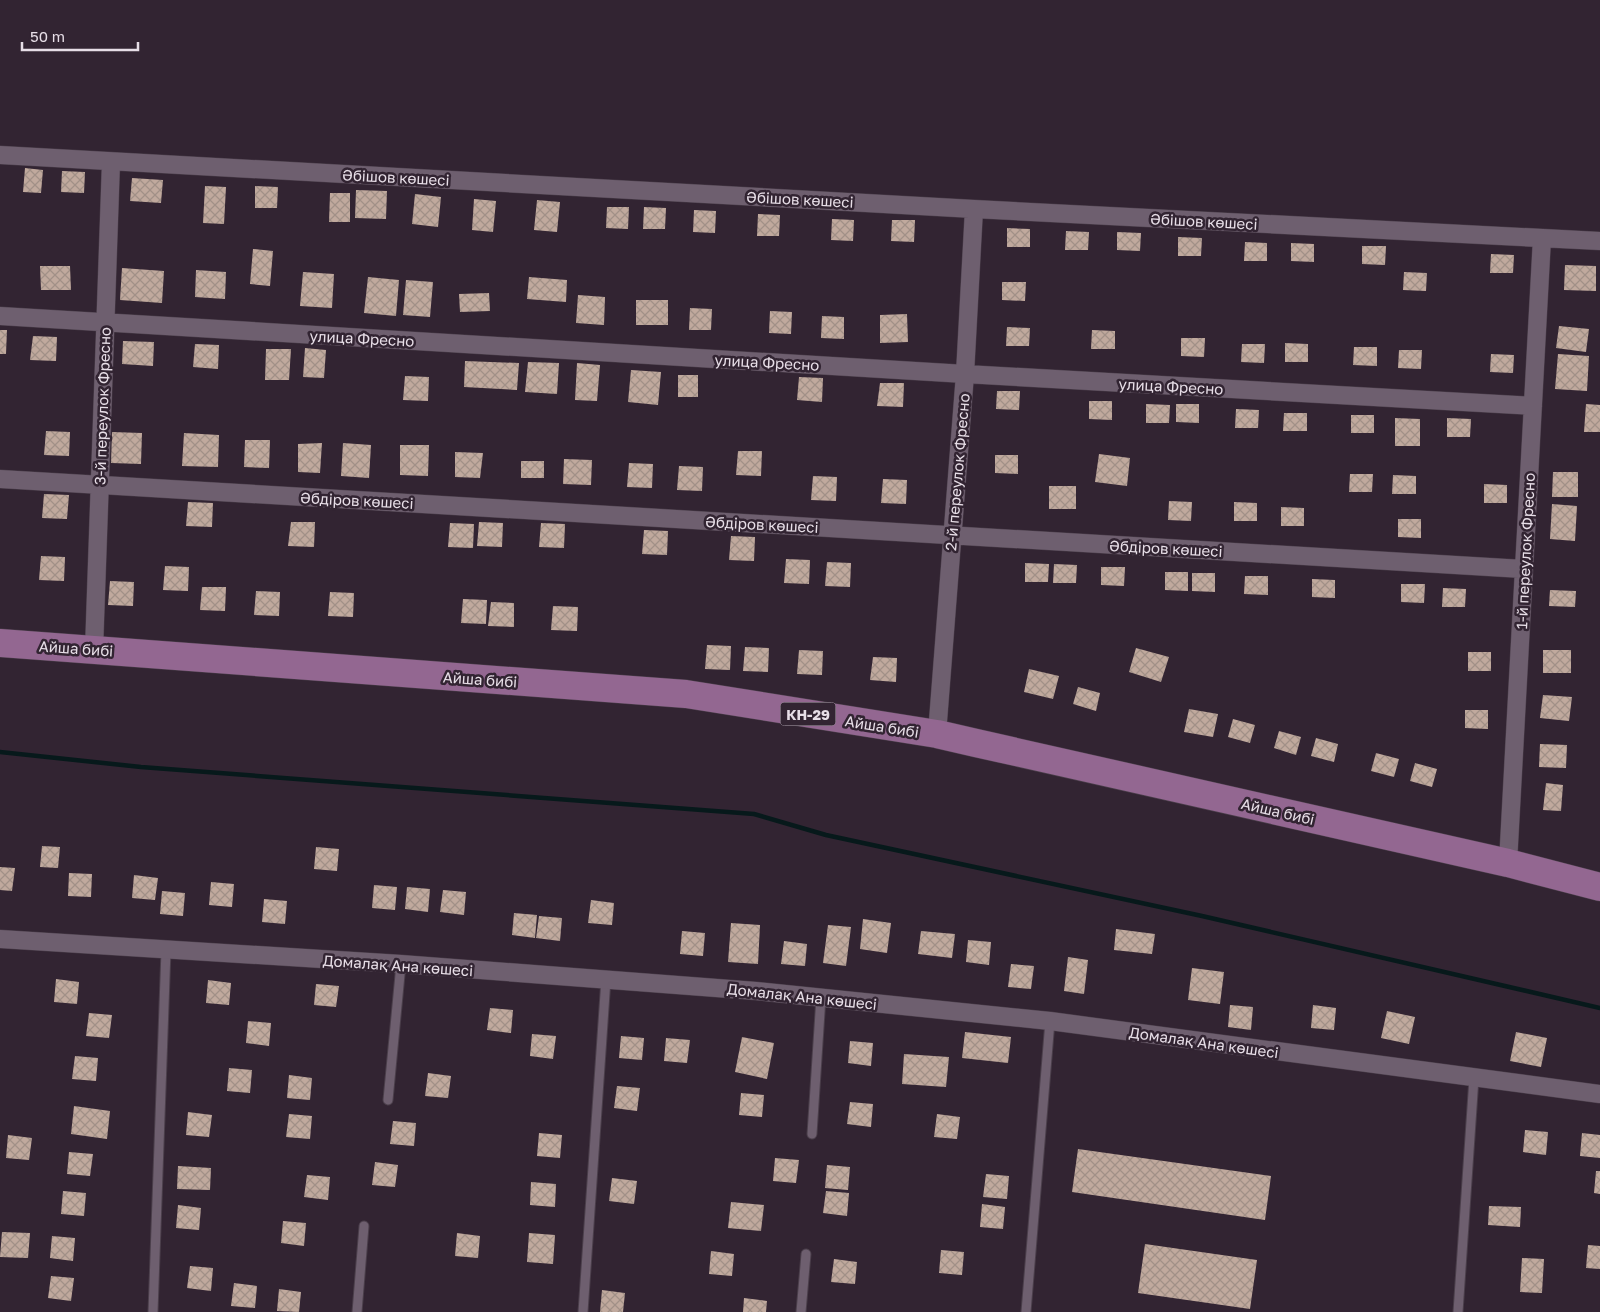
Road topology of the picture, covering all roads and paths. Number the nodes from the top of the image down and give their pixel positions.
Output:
1 (0, 155) edge
2 (111, 162) junction
3 (974, 209) junction
4 (1542, 238) junction
5 (1600, 240) edge
6 (0, 316) edge
7 (106, 323) junction
8 (965, 374) junction
9 (1533, 406) junction
10 (0, 479) edge
11 (99, 484) junction
12 (952, 535) junction
13 (1524, 569) junction
14 (0, 643) edge
15 (94, 650) junction
16 (937, 734) junction
17 (1508, 863) junction
18 (1600, 887) edge
19 (0, 939) edge
20 (166, 950) junction
21 (401, 964) junction
22 (606, 979) junction
23 (821, 997) junction
24 (1050, 1021) junction
25 (1474, 1078) junction
26 (1600, 1094) edge
27 (388, 1100) dead end
28 (812, 1134) dead end
29 (364, 1226) dead end
30 (806, 1254) dead end
31 (153, 1312) edge
32 (357, 1312) edge
33 (583, 1312) edge
34 (801, 1312) edge
35 (1026, 1312) edge
36 (1458, 1312) edge

1 - 2 street, Әбішов көшесі
2 - 3 street, Әбішов көшесі
2 - 7 street, 3-й переулок Фресно
3 - 4 street, Әбішов көшесі
3 - 8 street, 2-й переулок Фресно
4 - 5 street, Әбішов көшесі
4 - 9 street, 1-й переулок Фресно
6 - 7 street, улица Фресно
7 - 8 street, улица Фресно
7 - 11 street, 3-й переулок Фресно
8 - 9 street, улица Фресно
8 - 12 street, 2-й переулок Фресно
9 - 13 street, 1-й переулок Фресно
10 - 11 street, Әбдіров көшесі
11 - 12 street, Әбдіров көшесі
11 - 15 street, 3-й переулок Фресно
12 - 13 street, Әбдіров көшесі
12 - 16 street, 2-й переулок Фресно
13 - 17 street, 1-й переулок Фресно
14 - 15 main road, Айша бибі / КН-29
15 - 16 main road, Айша бибі / КН-29
16 - 17 main road, Айша бибі / КН-29
17 - 18 main road, Айша бибі / КН-29
19 - 20 street, Домалақ Ана көшесі
20 - 21 street, Домалақ Ана көшесі
20 - 31 lane
21 - 22 street, Домалақ Ана көшесі
21 - 27 lane
22 - 23 street, Домалақ Ана көшесі
22 - 33 lane
23 - 24 street, Домалақ Ана көшесі
23 - 28 lane
24 - 25 street, Домалақ Ана көшесі
24 - 35 lane
25 - 26 street, Домалақ Ана көшесі
25 - 36 lane
29 - 32 lane
30 - 34 lane

